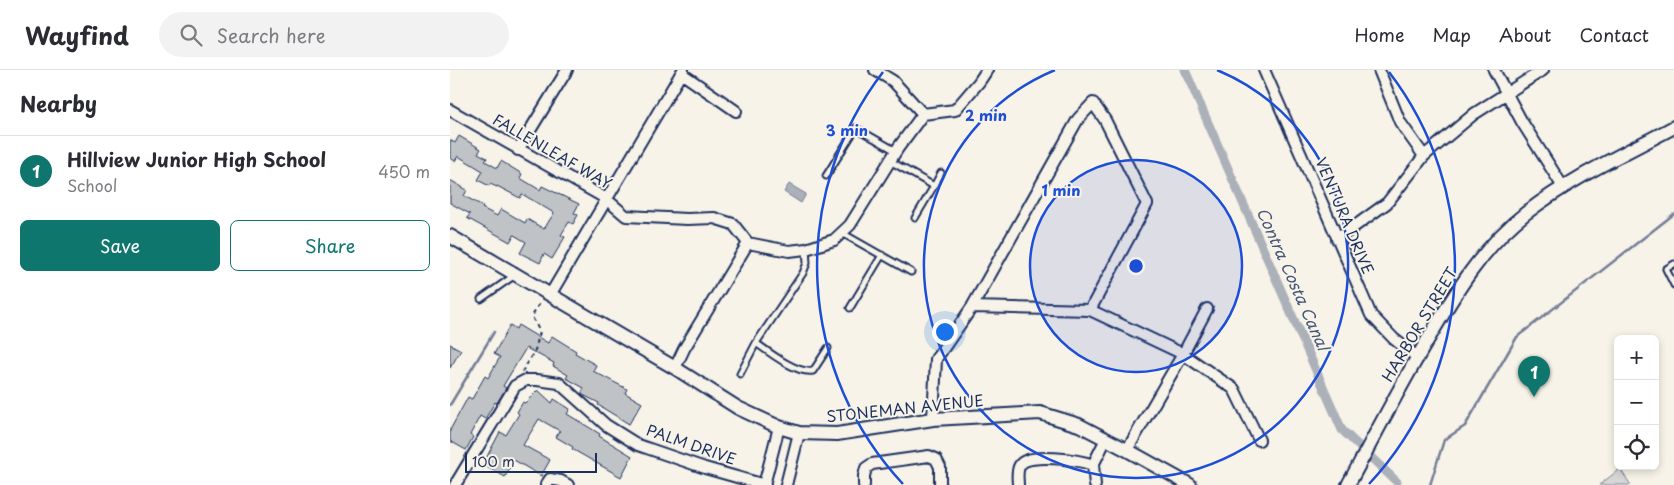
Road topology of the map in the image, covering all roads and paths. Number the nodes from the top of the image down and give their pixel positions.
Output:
1 (567, 70) edge
2 (875, 70) edge
3 (987, 70) edge
4 (1264, 70) edge
5 (1379, 70) edge
6 (1494, 70) edge
7 (1543, 70) edge
8 (682, 71) edge
9 (1506, 92) junction
10 (450, 110) edge
11 (736, 111) dead end
12 (923, 114) junction
13 (1674, 127) edge
14 (518, 150) junction
15 (896, 151) junction
16 (1424, 156) junction
17 (890, 161) junction
18 (941, 173) dead end
19 (826, 176) dead end
20 (934, 186) junction
21 (1563, 187) junction
22 (606, 198) junction
23 (915, 218) dead end
24 (842, 233) junction
25 (450, 236) edge
26 (1338, 238) junction
27 (748, 243) junction
28 (806, 249) junction
29 (882, 255) junction
30 (1674, 264) edge
31 (911, 272) dead end
32 (515, 274) junction
33 (1674, 284) edge
34 (550, 295) junction
35 (480, 299) dead end
36 (972, 306) junction
37 (850, 308) dead end
38 (1207, 309) dead end
39 (1090, 310) junction
40 (756, 344) junction
41 (828, 348) dead end
42 (1183, 354) junction
43 (1417, 358) junction
44 (675, 368) junction
45 (740, 374) dead end
46 (526, 380) junction
47 (933, 419) junction
48 (779, 427) junction
49 (799, 433) junction
50 (1106, 439) junction
51 (1259, 440) dead end
52 (1128, 450) junction
53 (1093, 465) junction
54 (548, 482) edge
55 (455, 485) edge
56 (568, 485) edge
57 (764, 485) edge
58 (786, 485) edge
59 (864, 485) edge
60 (940, 485) edge
61 (1018, 485) edge
62 (1094, 485) edge
63 (1190, 485) edge
64 (1348, 485) edge

1 - 14 street
2 - 12 street
3 - 12 street
4 - 26 street, VENTURA DRIVE
5 - 16 street
6 - 9 street
7 - 9 street
8 - 11 street
8 - 22 street
9 - 16 street
9 - 21 street
10 - 14 street, FALLENLEAF WAY
12 - 15 street
13 - 21 street, HARBOR STREET
14 - 22 street, FALLENLEAF WAY
15 - 17 street
15 - 19 lane
16 - 26 street
17 - 20 lane
17 - 24 street
18 - 20 lane
20 - 23 lane
21 - 43 street, HARBOR STREET
22 - 27 street, FALLENLEAF WAY
22 - 34 street
24 - 28 street
24 - 29 lane
25 - 32 street, STONEMAN AVENUE
26 - 43 street, VENTURA DRIVE
27 - 28 street
27 - 44 street
28 - 40 lane
29 - 31 lane
29 - 37 lane
30 - 33 lane
32 - 34 street, STONEMAN AVENUE
32 - 35 lane
34 - 44 street, STONEMAN AVENUE
34 - 46 path
36 - 39 street
36 - 39 street
36 - 47 street
38 - 42 street
39 - 42 street
40 - 41 lane
40 - 45 lane
42 - 51 street
42 - 52 street
43 - 64 street, HARBOR STREET
44 - 48 street, STONEMAN AVENUE
46 - 55 street
46 - 57 street, PALM DRIVE
47 - 49 street, STONEMAN AVENUE
47 - 50 street, STONEMAN AVENUE
48 - 49 street, STONEMAN AVENUE
48 - 57 street
49 - 58 street
50 - 52 street, STONEMAN AVENUE
50 - 53 street
52 - 63 street, STONEMAN AVENUE
53 - 61 street
53 - 62 street
54 - 56 street
59 - 60 street

